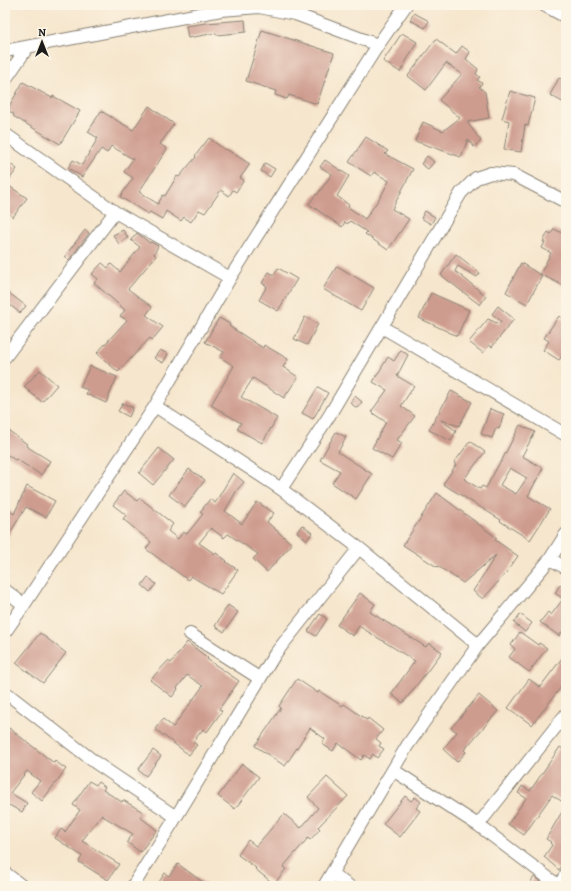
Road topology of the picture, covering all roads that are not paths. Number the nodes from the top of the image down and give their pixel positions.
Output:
1 (406, 5) edge
2 (544, 5) edge
3 (566, 17) edge
4 (378, 45) junction
5 (27, 48) junction
6 (5, 51) edge
7 (5, 80) edge
8 (5, 134) edge
9 (566, 202) edge
10 (115, 212) junction
11 (230, 278) junction
12 (382, 327) junction
13 (5, 357) edge
14 (155, 406) junction
15 (566, 435) edge
16 (281, 489) junction
17 (566, 534) edge
18 (359, 548) junction
19 (550, 559) junction
20 (566, 568) edge
21 (5, 590) edge
22 (24, 605) junction
23 (5, 632) edge
24 (190, 634) dead end
25 (478, 645) junction
26 (259, 678) junction
27 (5, 692) edge
28 (566, 714) edge
29 (393, 770) junction
30 (176, 818) junction
31 (478, 825) junction
32 (5, 873) edge
33 (332, 874) junction
34 (566, 874) edge
35 (22, 886) edge
36 (133, 886) edge
37 (324, 886) edge
38 (349, 886) edge
39 (559, 886) edge

1 - 4 street
2 - 3 street
4 - 5 street
4 - 11 street
5 - 6 street
5 - 7 street
8 - 10 street
9 - 12 street
10 - 11 street
10 - 13 street
11 - 14 street
12 - 15 street
12 - 16 street
14 - 16 street
14 - 22 street
16 - 18 street
17 - 19 street
18 - 25 street
18 - 26 street
19 - 20 street
19 - 25 street
21 - 22 street
22 - 23 street
24 - 26 street
25 - 29 street
26 - 30 street
27 - 30 street
28 - 31 street
29 - 31 street
29 - 33 street
30 - 36 street
31 - 39 street
32 - 35 street
33 - 37 street
33 - 38 street
34 - 39 street

